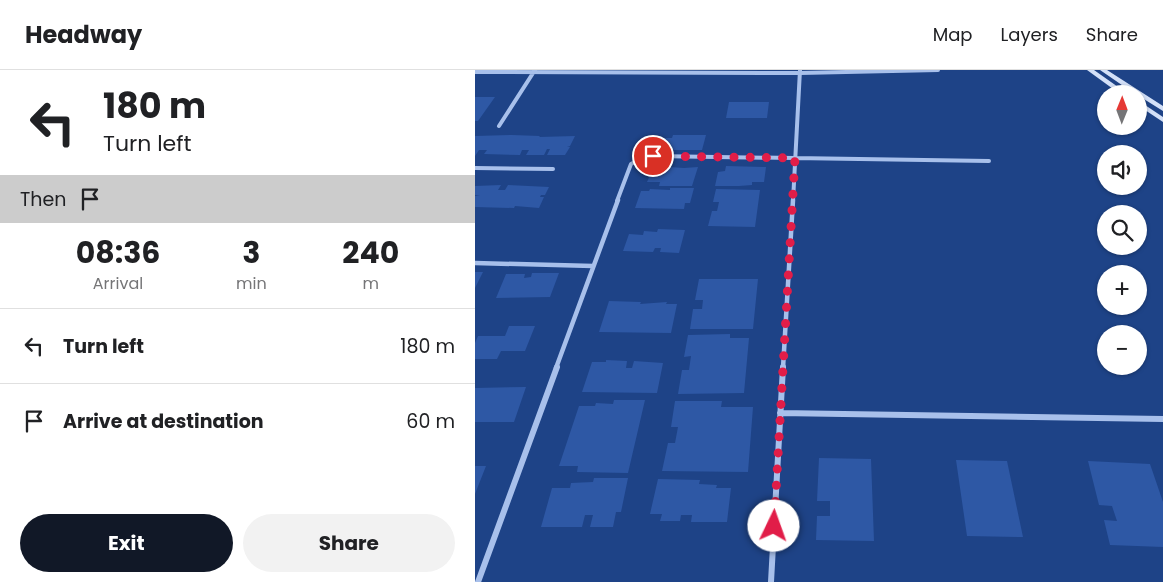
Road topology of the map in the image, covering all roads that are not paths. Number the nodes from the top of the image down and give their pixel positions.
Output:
1 (938, 70) edge
2 (1090, 70) edge
3 (1103, 70) edge
4 (535, 71) edge
5 (800, 71) edge
6 (475, 72) edge
7 (1112, 85) edge
8 (1147, 109) edge
9 (1163, 109) edge
10 (1163, 120) edge
11 (499, 126) dead end
12 (795, 158) junction
13 (989, 161) dead end
14 (475, 168) edge
15 (553, 169) dead end
16 (475, 263) edge
17 (593, 266) junction
18 (780, 413) junction
19 (1163, 418) edge
20 (478, 582) edge
21 (771, 582) edge

1 - 5 street
2 - 7 main road
3 - 9 main road
4 - 5 street
4 - 6 street
4 - 11 street
5 - 12 street
8 - 10 main road
12 - 13 street
12 - 17 street
12 - 18 street
14 - 15 street
16 - 17 street
17 - 20 street
18 - 19 street
18 - 21 street

